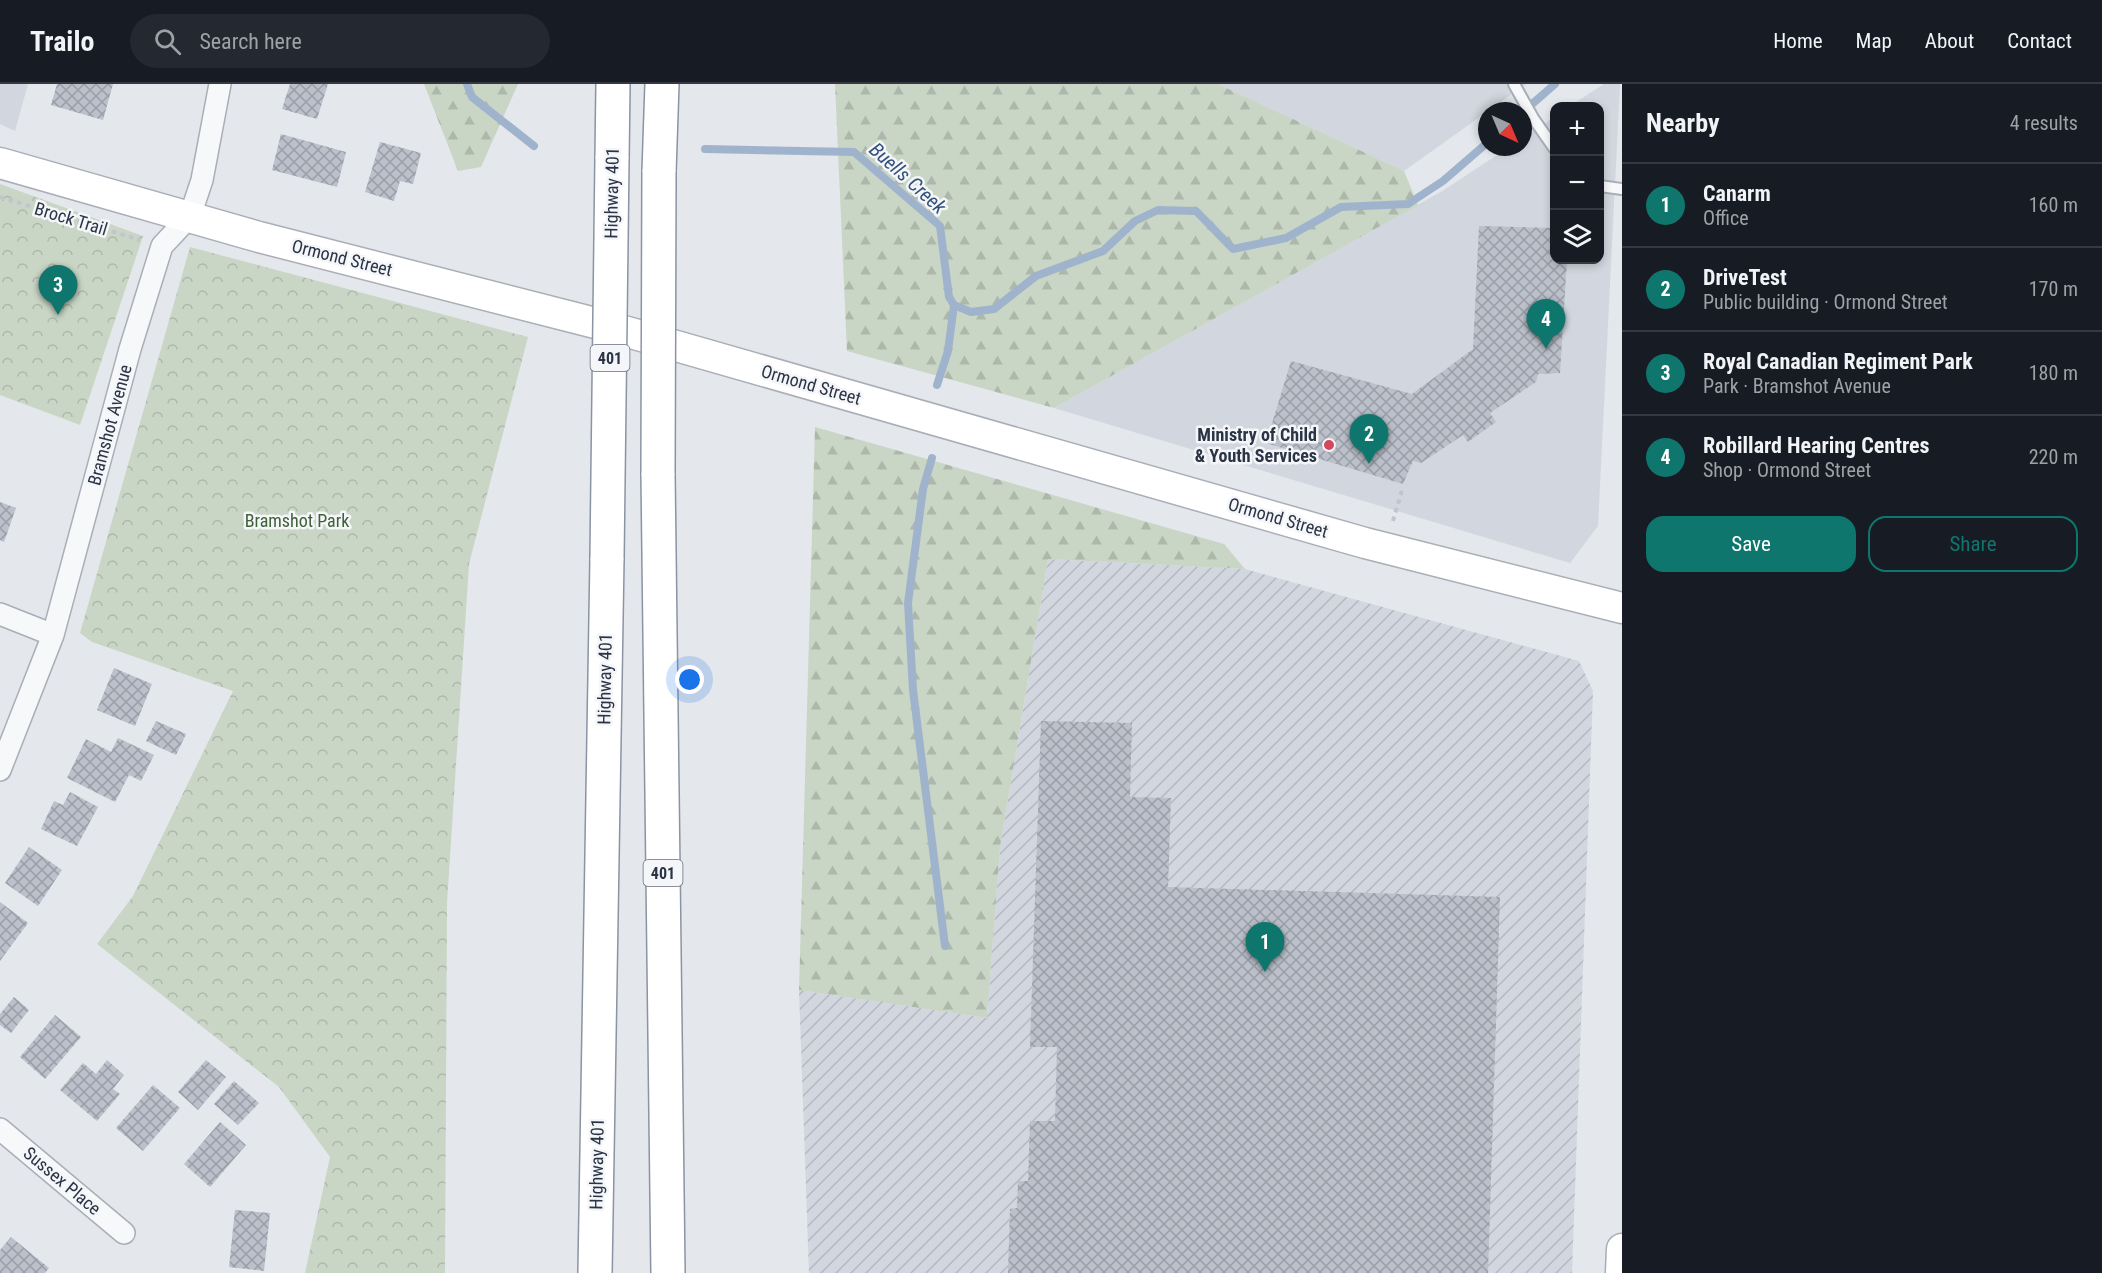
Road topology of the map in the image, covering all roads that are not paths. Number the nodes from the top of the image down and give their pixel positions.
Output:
1 (220, 84) edge
2 (613, 84) edge
3 (663, 84) edge
4 (1514, 84) edge
5 (1550, 142) edge
6 (0, 163) edge
7 (1604, 187) edge
8 (1622, 189) edge
9 (190, 216) junction
10 (1622, 608) edge
11 (0, 614) edge
12 (53, 635) junction
13 (0, 770) edge
14 (0, 1129) edge
15 (124, 1233) dead end
16 (1622, 1249) edge
17 (595, 1273) edge
18 (668, 1273) edge
19 (1621, 1273) edge

1 - 9 street, Bramshot Avenue
2 - 17 highway, Highway 401 / 401, bridge
3 - 18 highway, 401, bridge
4 - 5 lane
6 - 9 street, Ormond Street
7 - 8 lane
9 - 10 street, Ormond Street
9 - 12 street, Bramshot Avenue
11 - 12 street
12 - 13 street, Bramshot Avenue
14 - 15 street, Sussex Place
16 - 19 street

